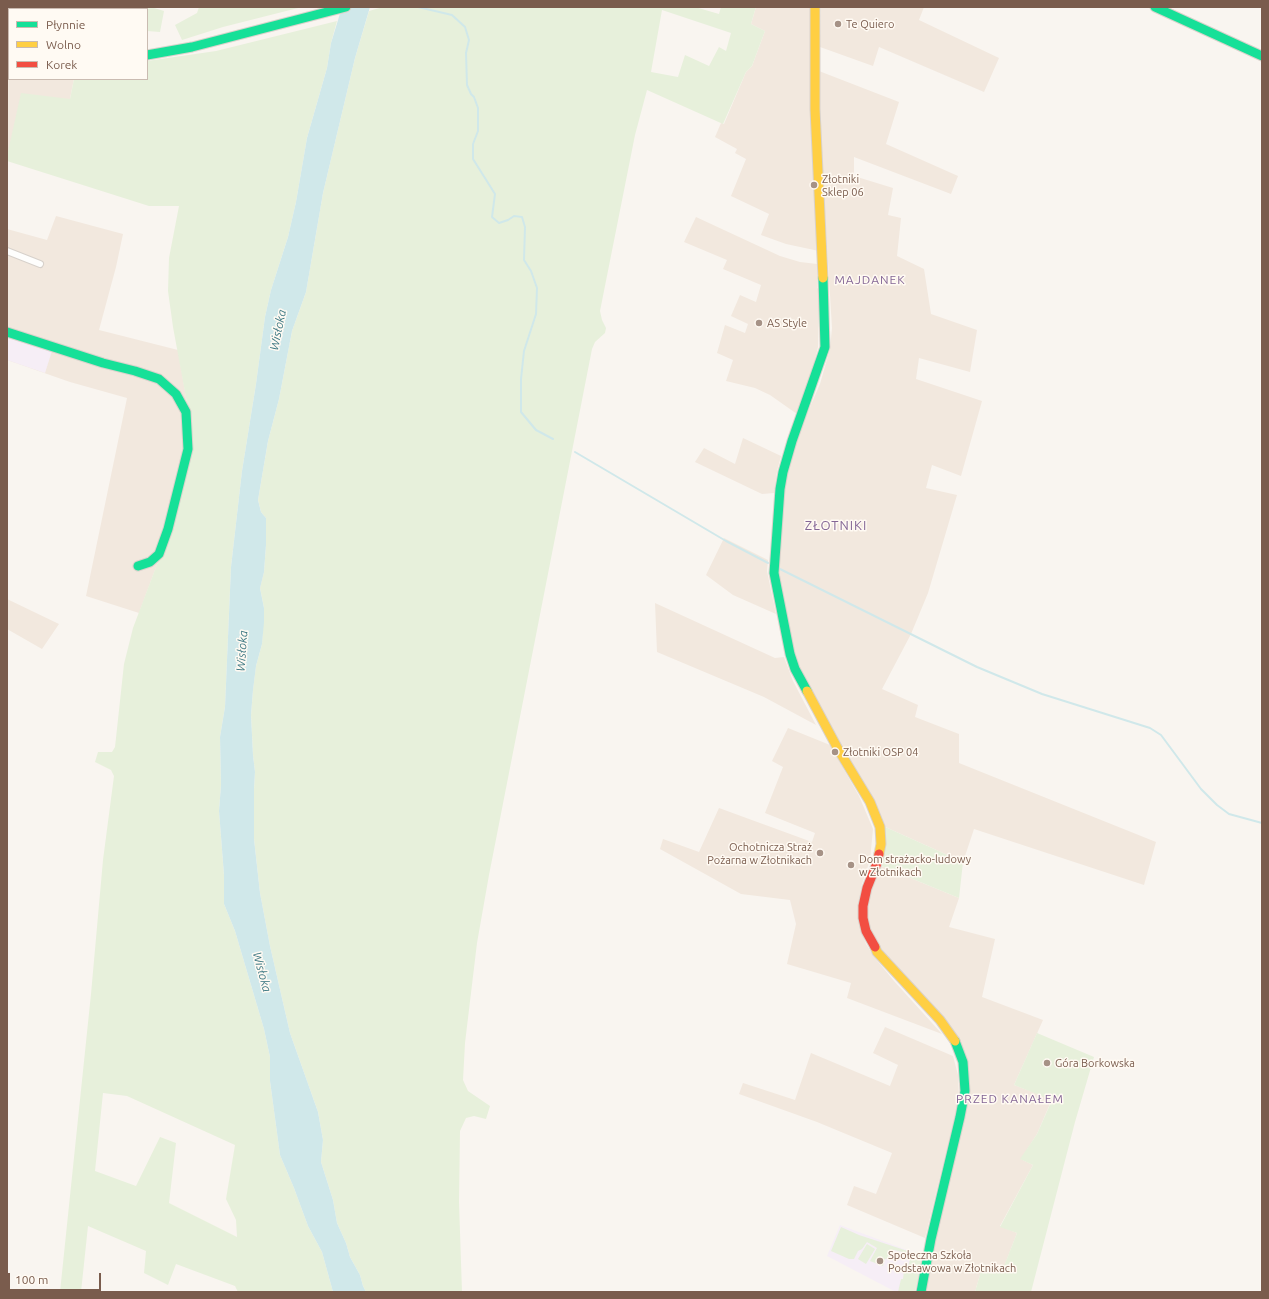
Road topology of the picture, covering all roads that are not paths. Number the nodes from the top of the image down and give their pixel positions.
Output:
1 (346, 7) edge
2 (815, 7) edge
3 (1155, 7) edge
4 (148, 55) edge
5 (1262, 56) edge
6 (7, 251) edge
7 (40, 264) dead end
8 (7, 332) edge
9 (138, 566) dead end
10 (921, 1292) edge

1 - 4 street
2 - 10 street
3 - 5 street
6 - 7 street
8 - 9 street

